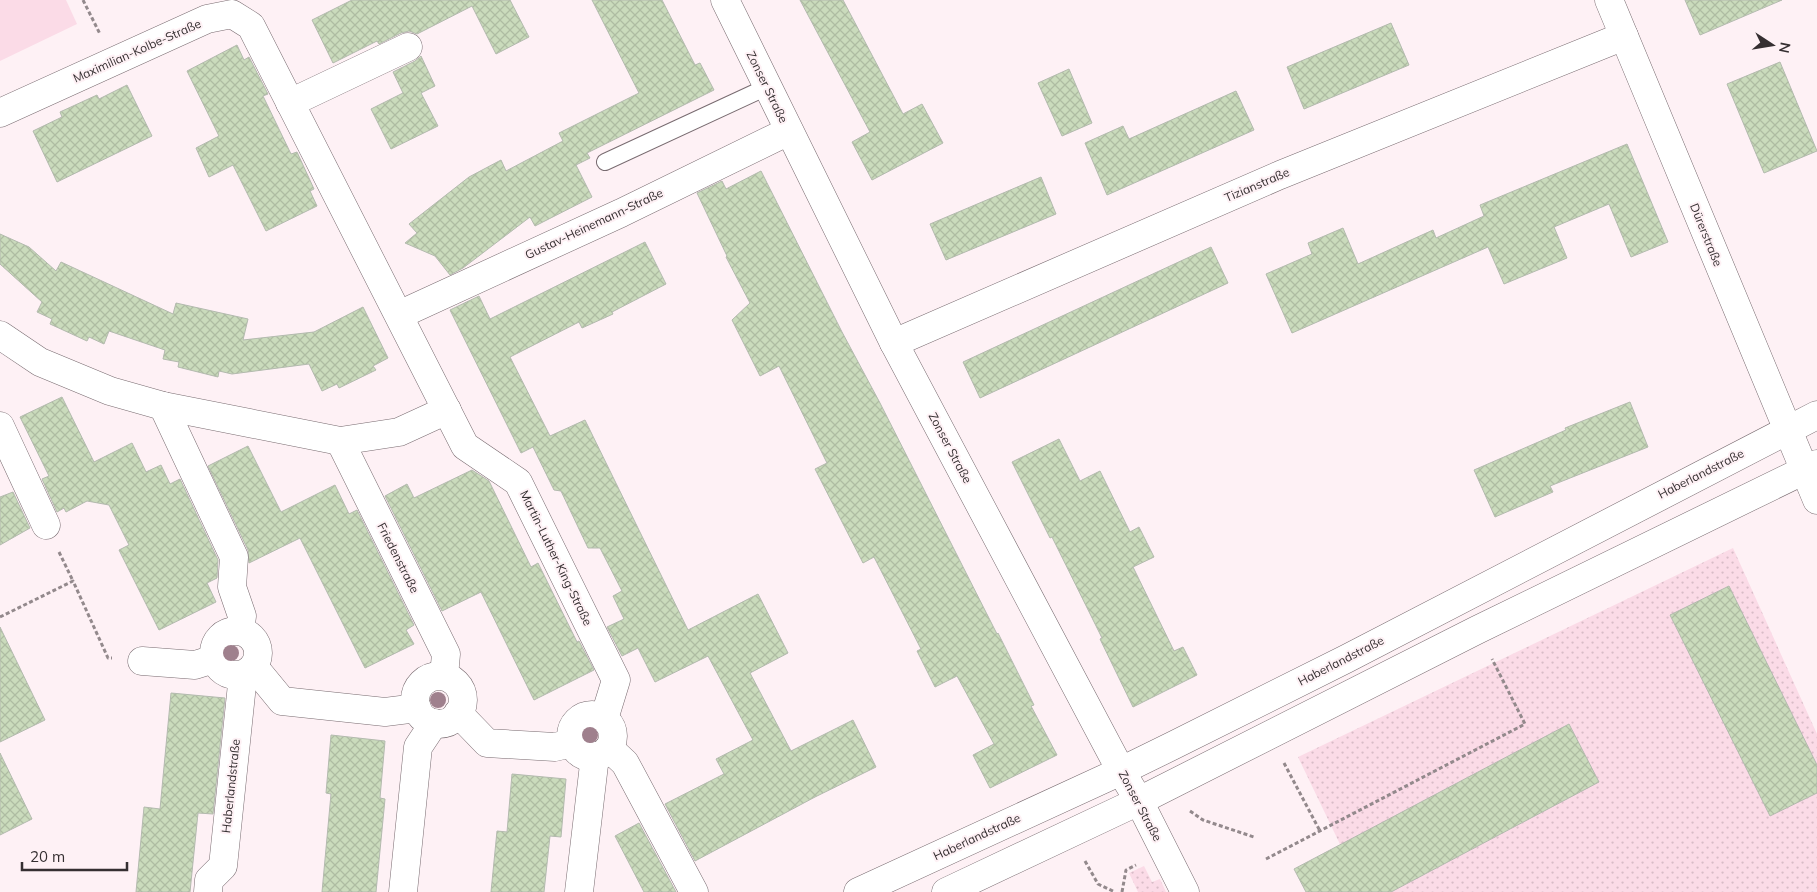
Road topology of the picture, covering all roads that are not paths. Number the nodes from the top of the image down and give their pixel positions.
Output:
1 (725, 0) edge
2 (1609, 0) edge
3 (1624, 36) junction
4 (408, 47) dead end
5 (767, 87) junction
6 (290, 103) junction
7 (0, 113) edge
8 (789, 131) junction
9 (605, 162) dead end
10 (398, 314) junction
11 (0, 337) edge
12 (894, 343) junction
13 (163, 406) junction
14 (446, 410) junction
15 (1817, 415) edge
16 (0, 426) edge
17 (1787, 430) junction
18 (340, 441) junction
19 (1811, 467) edge
20 (1817, 500) edge
21 (46, 525) dead end
22 (240, 631) junction
23 (214, 659) junction
24 (142, 661) road end
25 (248, 671) junction
26 (444, 676) junction
27 (436, 715) junction
28 (604, 719) junction
29 (572, 743) junction
30 (602, 752) junction
31 (1121, 771) junction
32 (1139, 801) junction
33 (208, 892) edge
34 (402, 892) edge
35 (579, 892) edge
36 (694, 892) edge
37 (858, 892) edge
38 (946, 892) edge
39 (1185, 892) edge

1 - 5 street, Zonser Straße
2 - 3 street, Dürerstraße
3 - 12 street, Tizianstraße
3 - 17 street, Dürerstraße
4 - 6 street
5 - 8 street, Zonser Straße
5 - 9 lane
6 - 7 street, Maximilian-Kolbe-Straße
6 - 10 street, Maximilian-Kolbe-Straße
8 - 10 street, Gustav-Heinemann-Straße
8 - 12 street, Zonser Straße
10 - 14 street, Martin-Luther-King-Straße
11 - 13 street
12 - 31 street, Zonser Straße
13 - 18 street
13 - 22 street
14 - 18 street
14 - 28 street, Martin-Luther-King-Straße
15 - 17 street, Haberlandstraße
16 - 21 street
17 - 19 street, Dürerstraße
17 - 31 street, Haberlandstraße
18 - 26 street, Friedenstraße
19 - 20 street, Dürerstraße
19 - 32 street
22 - 23 street
22 - 25 street
23 - 24 street
23 - 25 street
25 - 27 street
25 - 33 street, Haberlandstraße
26 - 27 street
26 - 27 street
27 - 29 street
27 - 34 street
28 - 29 street
28 - 30 street
29 - 30 street
30 - 35 street
30 - 36 street
31 - 32 street, Zonser Straße
31 - 37 street, Haberlandstraße
32 - 38 street
32 - 39 street, Zonser Straße

